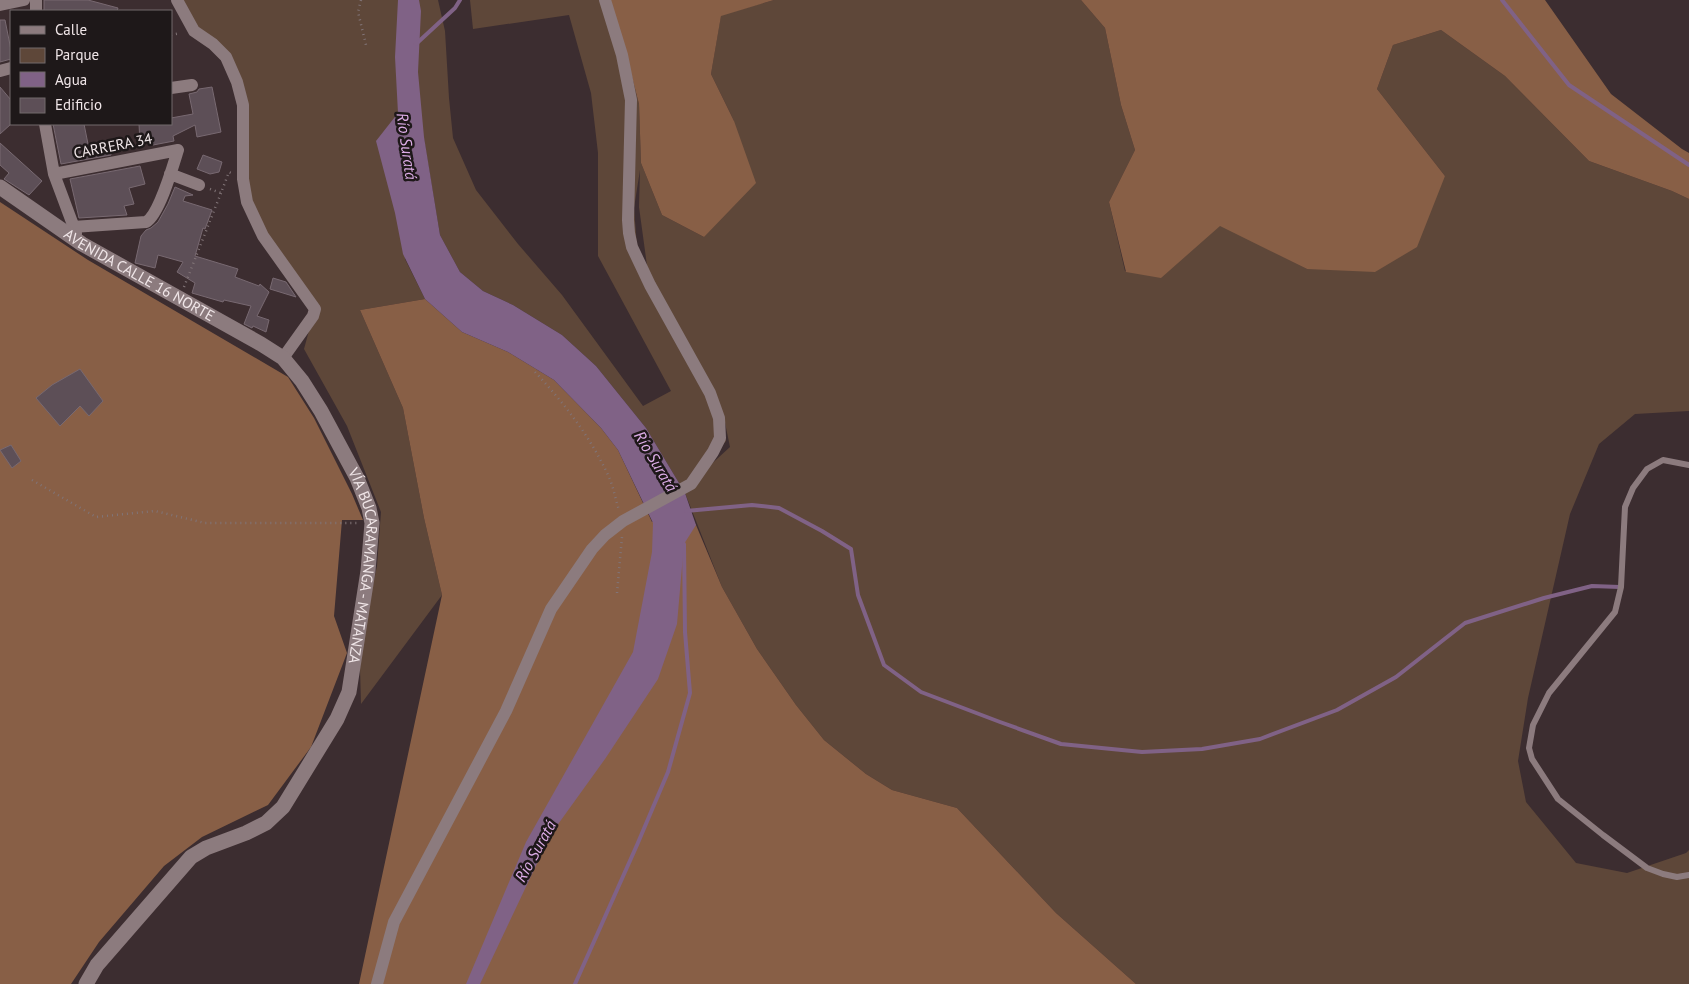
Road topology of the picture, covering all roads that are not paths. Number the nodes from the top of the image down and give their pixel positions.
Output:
1 (24, 0) edge
2 (177, 0) edge
3 (605, 0) edge
4 (0, 5) edge
5 (192, 84) dead end
6 (172, 88) edge
7 (45, 125) edge
8 (54, 174) junction
9 (170, 174) junction
10 (199, 185) road end
11 (0, 187) edge
12 (73, 226) junction
13 (82, 244) junction
14 (283, 358) junction
15 (1689, 465) edge
16 (1689, 875) edge
17 (86, 984) edge
18 (377, 984) edge

1 - 4 street
2 - 14 street
3 - 18 street
5 - 6 street
7 - 8 street
8 - 9 street, CARRERA 34
8 - 12 street
9 - 10 street
9 - 12 street
11 - 13 street, AVENIDA CALLE 16 NORTE
12 - 13 street
13 - 14 street, AVENIDA CALLE 16 NORTE
14 - 17 street, VÍA BUCARAMANGA - MATANZA
15 - 16 lane

